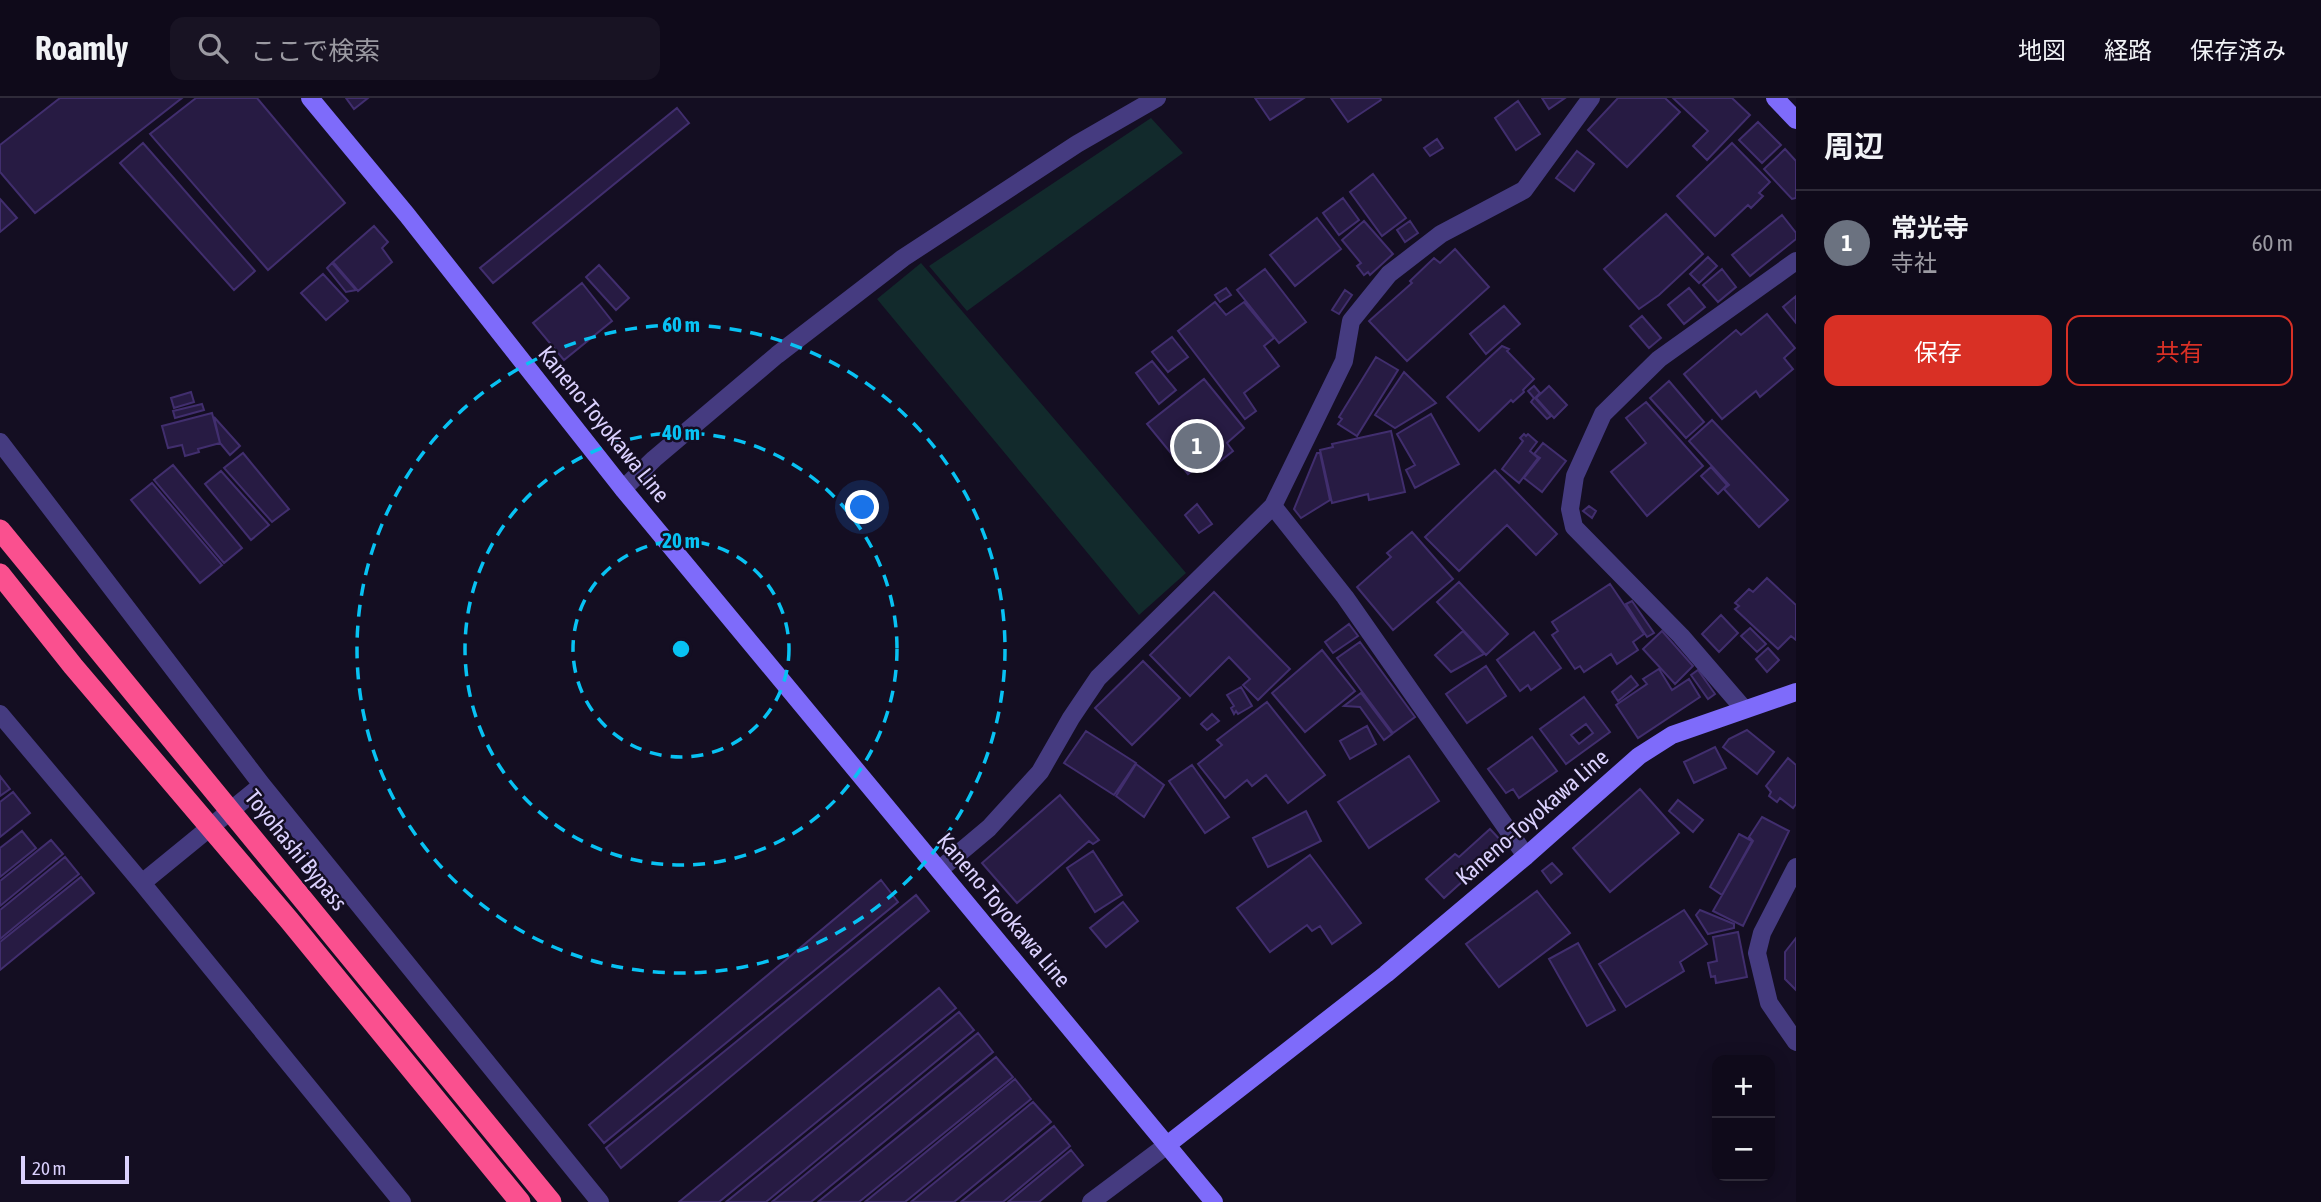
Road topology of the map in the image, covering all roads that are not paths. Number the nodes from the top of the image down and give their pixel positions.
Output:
1 (310, 98) edge
2 (1157, 98) edge
3 (1591, 98) edge
4 (1774, 98) edge
5 (1796, 120) edge
6 (1796, 261) edge
7 (0, 442) edge
8 (623, 489) junction
9 (1273, 506) junction
10 (0, 530) edge
11 (0, 574) edge
12 (1795, 694) edge
13 (1744, 709) junction
14 (0, 714) edge
15 (262, 785) junction
16 (1526, 856) junction
17 (1796, 867) edge
18 (939, 870) junction
19 (142, 883) junction
20 (1796, 1042) edge
21 (1167, 1145) junction
22 (402, 1202) edge
23 (520, 1202) edge
24 (551, 1202) edge
25 (600, 1202) edge
26 (1091, 1202) edge
27 (1214, 1202) edge

1 - 8 main road, Kaneno-Toyokawa Line
2 - 8 street
3 - 9 street
4 - 5 main road
6 - 13 street
7 - 15 street
8 - 18 main road, Kaneno-Toyokawa Line
9 - 16 street
9 - 18 street
10 - 24 highway, Toyohashi Bypass, bridge
11 - 23 highway, bridge
12 - 13 main road, Kaneno-Toyokawa Line
13 - 16 main road, Kaneno-Toyokawa Line
14 - 19 street
15 - 19 street
15 - 25 street
16 - 21 main road, Kaneno-Toyokawa Line
17 - 20 street
18 - 21 main road, Kaneno-Toyokawa Line
19 - 22 street
21 - 26 street
21 - 27 main road

